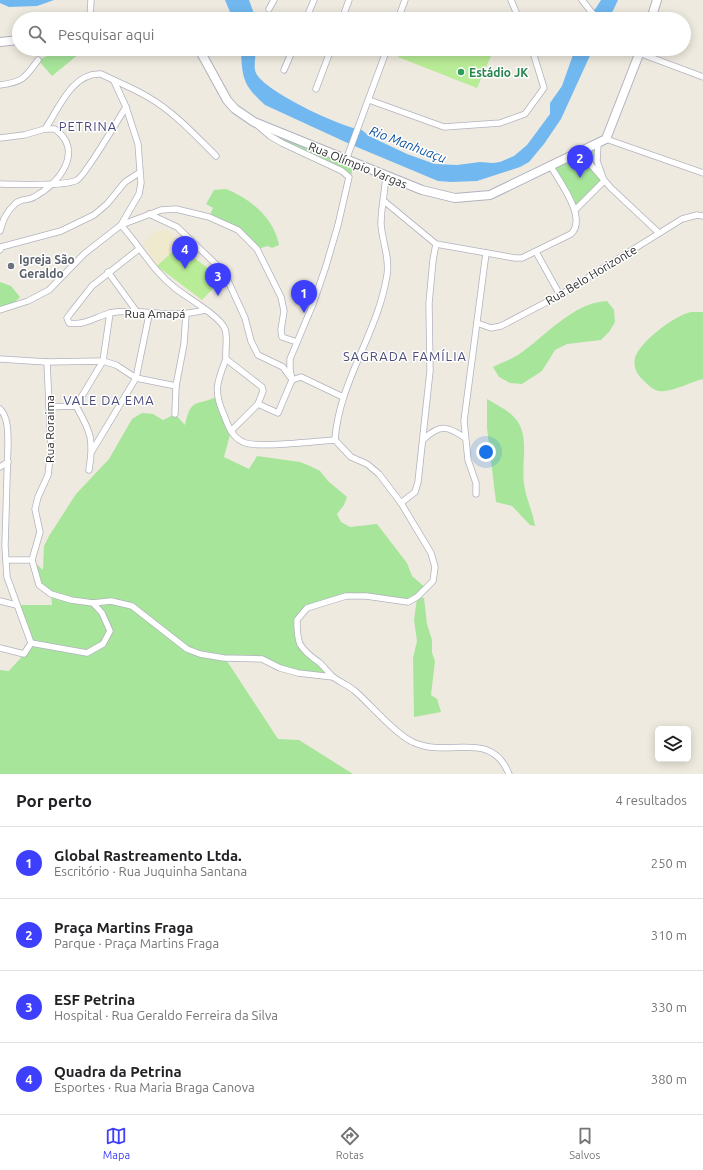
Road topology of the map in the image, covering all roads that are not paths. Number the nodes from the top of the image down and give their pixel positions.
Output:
1 (91, 0) edge
2 (274, 0) edge
3 (314, 0) edge
4 (349, 0) edge
5 (405, 0) edge
6 (511, 0) edge
7 (582, 0) edge
8 (658, 0) edge
9 (269, 9) dead end
10 (90, 12) edge
11 (309, 12) edge
12 (345, 12) edge
13 (401, 12) edge
14 (516, 12) edge
15 (590, 12) edge
16 (654, 12) edge
17 (12, 41) edge
18 (0, 42) edge
19 (203, 56) edge
20 (290, 56) edge
21 (328, 56) edge
22 (385, 56) edge
23 (534, 56) edge
24 (637, 56) edge
25 (653, 56) edge
26 (38, 60) dead end
27 (284, 70) dead end
28 (703, 77) edge
29 (114, 81) junction
30 (0, 85) edge
31 (316, 90) dead end
32 (369, 100) junction
33 (126, 107) junction
34 (254, 122) junction
35 (44, 130) junction
36 (0, 138) edge
37 (602, 141) junction
38 (579, 151) junction
39 (216, 156) dead end
40 (346, 160) junction
41 (550, 165) junction
42 (703, 172) edge
43 (139, 173) junction
44 (386, 175) junction
45 (604, 181) junction
46 (51, 183) junction
47 (0, 184) edge
48 (384, 201) junction
49 (575, 210) junction
50 (149, 214) junction
51 (703, 216) edge
52 (121, 225) junction
53 (0, 231) edge
54 (659, 233) junction
55 (436, 244) junction
56 (139, 248) junction
57 (0, 250) edge
58 (536, 252) junction
59 (486, 253) junction
60 (108, 272) junction
61 (560, 295) junction
62 (0, 310) edge
63 (205, 310) junction
64 (138, 312) junction
65 (110, 313) junction
66 (186, 314) junction
67 (477, 323) junction
68 (298, 342) junction
69 (0, 359) edge
70 (226, 359) junction
71 (103, 361) junction
72 (47, 362) junction
73 (136, 378) junction
74 (292, 380) junction
75 (176, 386) junction
76 (342, 397) junction
77 (258, 404) junction
78 (76, 406) junction
79 (49, 407) junction
80 (0, 409) edge
81 (175, 414) dead end
82 (231, 431) junction
83 (465, 438) junction
84 (424, 439) junction
85 (335, 440) junction
86 (92, 451) junction
87 (8, 462) junction
88 (0, 467) edge
89 (89, 470) dead end
90 (476, 494) dead end
91 (401, 503) junction
92 (2, 547) edge
93 (6, 560) junction
94 (32, 560) junction
95 (0, 600) edge
96 (93, 603) junction
97 (16, 605) junction
98 (31, 643) junction
99 (0, 648) edge
100 (333, 677) junction
101 (509, 774) edge

1 - 10 street
2 - 9 street
3 - 11 street
4 - 12 street
5 - 13 street
6 - 14 street
7 - 15 street
8 - 16 street
17 - 18 street
19 - 34 street, Rua Olímpio Vargas
20 - 27 street
21 - 31 street
22 - 32 street
23 - 32 street
24 - 37 street
25 - 28 street
26 - 30 street
29 - 33 street
29 - 35 street
29 - 39 street
32 - 40 street
33 - 43 street
33 - 46 street
34 - 40 street, Rua Olímpio Vargas
34 - 68 street
35 - 36 street
35 - 46 street
37 - 38 street, Rua Olímpio Vargas
37 - 42 street
37 - 45 street
38 - 41 street, Rua Olímpio Vargas
38 - 45 street
40 - 44 street, Rua Olímpio Vargas
41 - 44 street, Rua Olímpio Vargas
41 - 49 street
43 - 52 street
43 - 57 street
44 - 48 street
45 - 49 street
45 - 54 street
46 - 47 street
46 - 53 street
48 - 55 street
48 - 76 street
49 - 58 street
50 - 52 street
50 - 68 street
50 - 74 street
51 - 54 street, Rua Belo Horizonte
52 - 56 street
52 - 62 street
54 - 61 street, Rua Belo Horizonte
55 - 59 street
55 - 84 street
56 - 60 street, Rua Amapá
56 - 63 street
58 - 59 street
58 - 61 street
59 - 67 street
60 - 64 street
60 - 65 street, Rua Amapá
61 - 67 street, Rua Belo Horizonte
63 - 66 street, Rua Amapá
63 - 70 street
64 - 65 street, Rua Amapá
64 - 66 street, Rua Amapá
64 - 73 street
65 - 71 street
66 - 75 street
67 - 83 street
68 - 74 street
69 - 72 street
70 - 77 street
70 - 82 street
71 - 72 street
71 - 73 street
71 - 78 street
72 - 79 street, Rua Roraima
73 - 75 street
73 - 86 street
74 - 76 street
74 - 77 street
75 - 81 street
76 - 85 street
77 - 82 street
78 - 79 street
78 - 86 street
79 - 94 street, Rua Roraima
80 - 87 street
82 - 85 street
83 - 84 street
83 - 90 street
84 - 91 street
85 - 91 street
86 - 89 street
87 - 88 street
87 - 92 street
91 - 100 street
92 - 93 street
93 - 94 street
93 - 97 street
94 - 96 street
95 - 97 street
96 - 98 street
96 - 100 street
97 - 98 street
98 - 99 street
100 - 101 street

